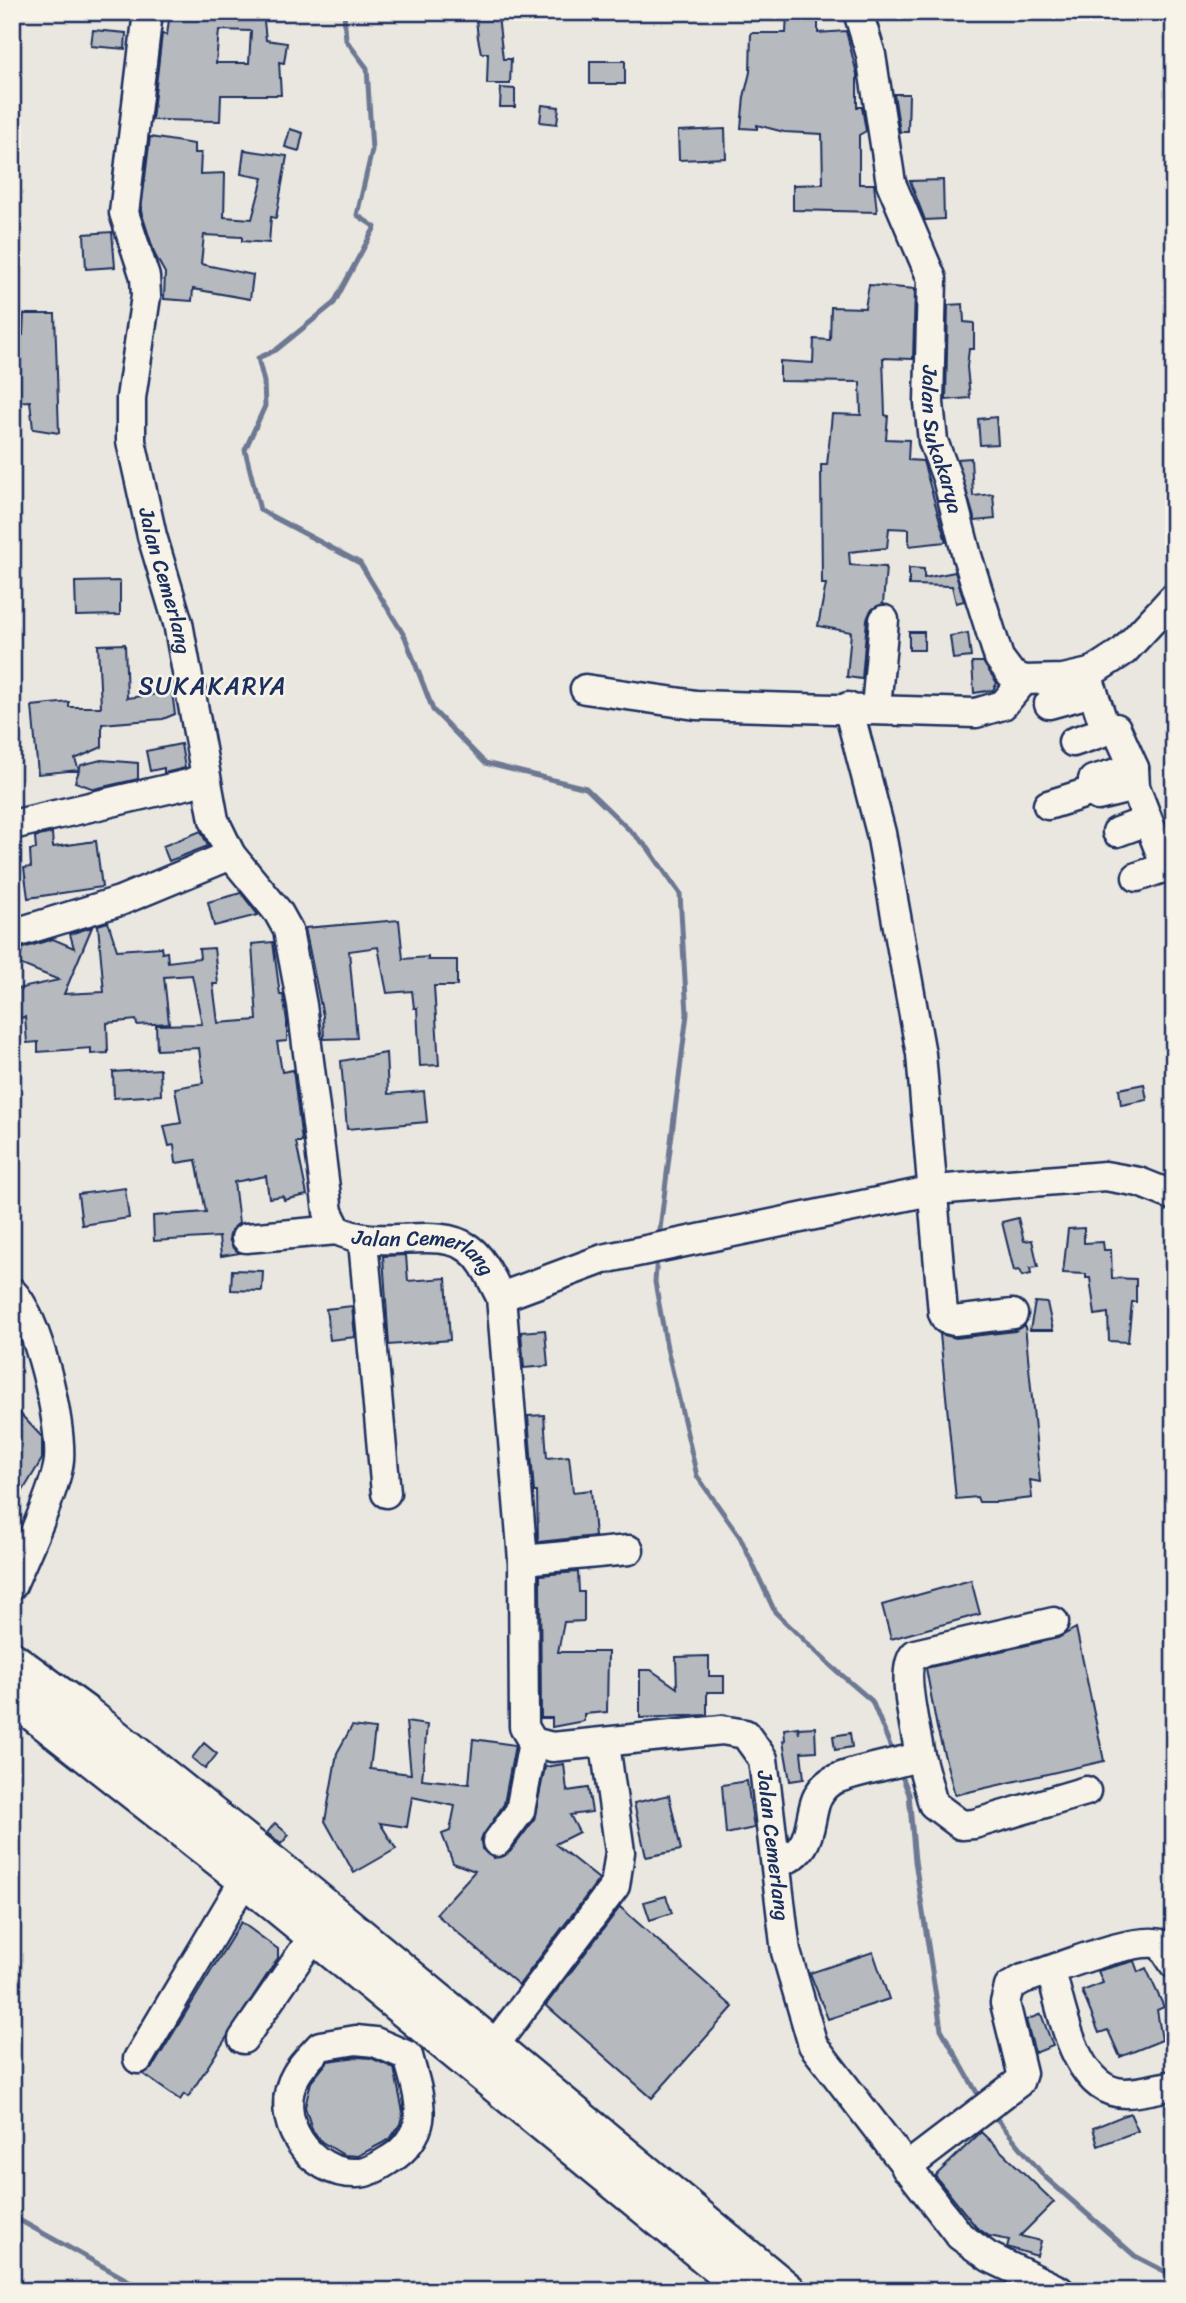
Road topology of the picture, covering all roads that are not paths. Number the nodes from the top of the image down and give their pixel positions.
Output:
1 (148, 12) edge
2 (858, 12) edge
3 (1174, 597) edge
4 (884, 620) dead end
5 (1024, 680) junction
6 (1090, 683) junction
7 (585, 689) dead end
8 (1049, 704) dead end
9 (848, 707) junction
10 (876, 708) junction
11 (1106, 731) junction
12 (1073, 742) dead end
13 (204, 777) junction
14 (1134, 777) junction
15 (1048, 805) dead end
16 (1147, 821) junction
17 (12, 825) edge
18 (1117, 832) dead end
19 (231, 855) junction
20 (1137, 877) dead end
21 (12, 934) edge
22 (935, 1190) junction
23 (1174, 1196) edge
24 (337, 1230) junction
25 (246, 1238) dead end
26 (363, 1241) junction
27 (12, 1292) edge
28 (501, 1297) junction
29 (1013, 1314) dead end
30 (386, 1493) dead end
31 (629, 1550) dead end
32 (523, 1560) junction
33 (15, 1569) edge
34 (1054, 1622) dead end
35 (12, 1660) edge
36 (12, 1696) edge
37 (533, 1742) junction
38 (605, 1744) junction
39 (920, 1756) junction
40 (1086, 1791) dead end
41 (497, 1842) dead end
42 (776, 1863) junction
43 (245, 1879) junction
44 (313, 1937) junction
45 (1174, 1964) edge
46 (1051, 1971) junction
47 (243, 2039) dead end
48 (420, 2044) junction
49 (485, 2058) junction
50 (138, 2059) dead end
51 (1174, 2085) edge
52 (906, 2168) junction
53 (748, 2291) edge
54 (788, 2291) edge
55 (1059, 2291) edge

1 - 13 street, Jalan Cemerlang
2 - 5 street, Jalan Sukakarya
3 - 6 street
4 - 10 street
5 - 6 street
5 - 10 street
6 - 8 street
6 - 11 street
7 - 9 street
9 - 10 street
9 - 22 street
11 - 12 street
11 - 14 street
13 - 17 street
13 - 19 street, Jalan Cemerlang
14 - 15 street
14 - 16 street
16 - 18 street
16 - 20 street
19 - 21 street
19 - 24 street, Jalan Cemerlang
22 - 23 street
22 - 28 street
22 - 29 street
24 - 25 street
24 - 26 street, Jalan Cemerlang
26 - 28 street, Jalan Cemerlang
26 - 30 street
27 - 33 street
28 - 32 street, Jalan Cemerlang
31 - 32 street
32 - 37 street, Jalan Cemerlang
34 - 39 street
35 - 49 main road
36 - 43 main road
37 - 38 street, Jalan Cemerlang
37 - 41 street
38 - 42 street, Jalan Cemerlang
38 - 49 street
39 - 40 street
39 - 42 street
42 - 52 street, Jalan Cemerlang
43 - 44 main road
43 - 50 street
44 - 47 street
44 - 48 main road
45 - 46 street
46 - 51 street
46 - 52 street
48 - 48 street
48 - 49 main road
49 - 53 main road
49 - 54 main road
52 - 55 street, Jalan Cemerlang

